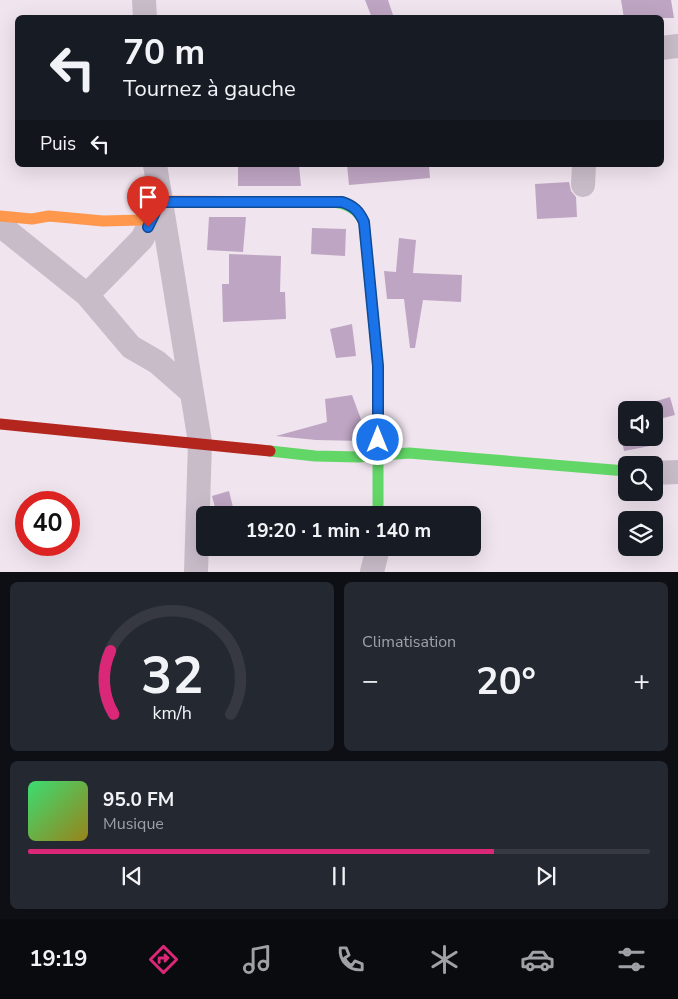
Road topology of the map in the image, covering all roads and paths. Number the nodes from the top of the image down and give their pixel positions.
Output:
1 (144, 0) edge
2 (145, 15) edge
3 (678, 46) edge
4 (664, 48) edge
5 (155, 167) edge
6 (160, 202) junction
7 (0, 216) edge
8 (0, 225) edge
9 (88, 294) junction
10 (190, 392) junction
11 (0, 424) edge
12 (200, 442) junction
13 (378, 455) junction
14 (618, 471) edge
15 (678, 472) edge
16 (663, 473) edge
17 (378, 506) edge
18 (376, 556) edge
19 (196, 572) edge
20 (372, 572) edge

1 - 2 street
3 - 4 street
5 - 6 street
6 - 7 street
6 - 9 street
6 - 10 street
6 - 13 street
8 - 9 street
9 - 10 street
10 - 12 street
11 - 12 street
12 - 13 street
12 - 19 street
13 - 14 street
13 - 17 street
15 - 16 street
18 - 20 street

